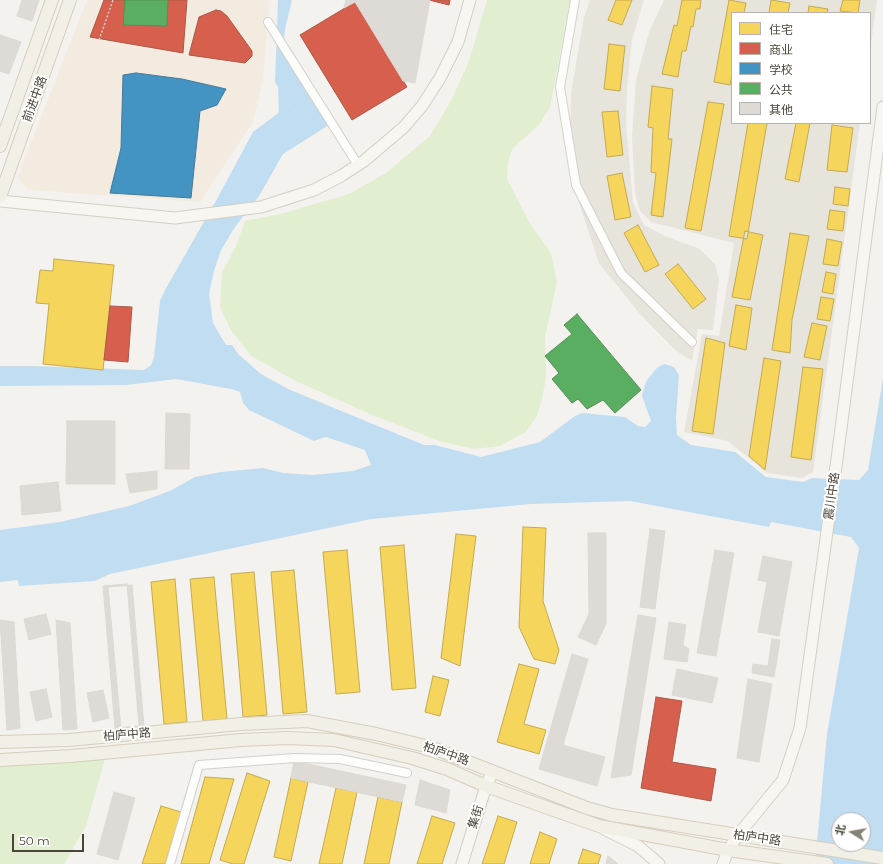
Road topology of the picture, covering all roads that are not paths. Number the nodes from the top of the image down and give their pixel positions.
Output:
1 (52, 0) edge
2 (70, 0) edge
3 (470, 0) edge
4 (575, 0) edge
5 (268, 22) dead end
6 (883, 107) edge
7 (0, 146) edge
8 (358, 165) junction
9 (0, 197) edge
10 (0, 201) edge
11 (692, 342) dead end
12 (0, 742) edge
13 (0, 760) edge
14 (493, 771) junction
15 (407, 773) dead end
16 (486, 786) junction
17 (599, 826) junction
18 (738, 835) junction
19 (728, 850) junction
20 (883, 858) edge
21 (170, 864) edge
22 (462, 864) edge
23 (659, 864) edge
24 (723, 864) edge
25 (827, 864) edge

1 - 7 main road, 前进中路
2 - 9 main road, 前进中路
3 - 8 street
4 - 11 street
5 - 8 street
6 - 18 street, 震川中路
8 - 10 street
12 - 14 main road, 柏庐中路
13 - 16 main road, 柏庐中路
14 - 16 street, 集街
14 - 18 main road, 柏庐中路
15 - 21 street
16 - 17 main road, 柏庐中路
16 - 22 street, 集街
17 - 19 main road, 柏庐中路
17 - 23 street
18 - 19 street, 震川中路
18 - 20 main road, 柏庐中路
19 - 24 street, 震川中路
19 - 25 main road, 柏庐中路

